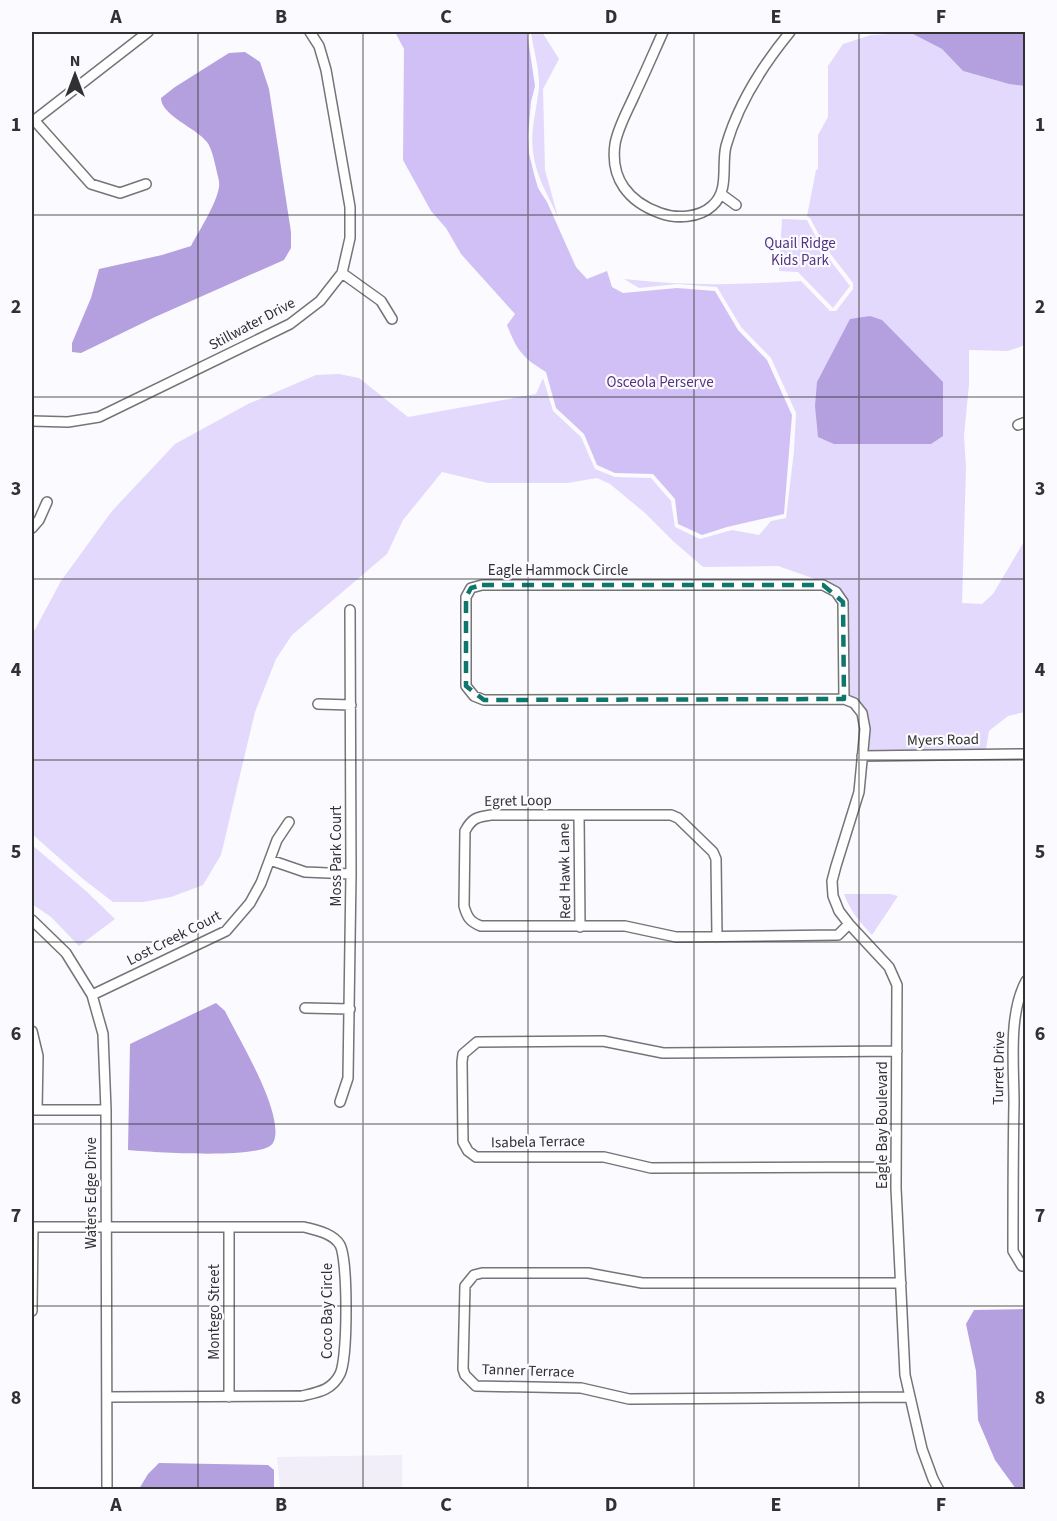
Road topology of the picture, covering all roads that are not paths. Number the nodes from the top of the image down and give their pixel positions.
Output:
1 (148, 32) edge
2 (310, 32) edge
3 (663, 32) edge
4 (790, 32) edge
5 (33, 121) edge
6 (146, 184) dead end
7 (721, 194) junction
8 (736, 205) dead end
9 (342, 273) junction
10 (392, 319) dead end
11 (32, 421) edge
12 (47, 502) dead end
13 (32, 528) edge
14 (350, 610) dead end
15 (844, 699) junction
16 (318, 704) dead end
17 (351, 705) junction
18 (1026, 754) edge
19 (862, 756) junction
20 (579, 815) junction
21 (289, 822) dead end
22 (270, 860) junction
23 (351, 874) junction
24 (32, 920) edge
25 (849, 924) junction
26 (580, 927) junction
27 (717, 937) junction
28 (1026, 981) edge
29 (92, 995) junction
30 (305, 1008) dead end
31 (350, 1008) junction
32 (32, 1030) edge
33 (1014, 1043) junction
34 (1026, 1043) edge
35 (897, 1051) junction
36 (340, 1102) dead end
37 (34, 1110) edge
38 (106, 1110) junction
39 (1013, 1158) junction
40 (1026, 1158) edge
41 (896, 1167) junction
42 (32, 1227) edge
43 (107, 1227) junction
44 (229, 1227) junction
45 (1022, 1266) dead end
46 (902, 1283) junction
47 (32, 1311) edge
48 (107, 1397) junction
49 (229, 1397) junction
50 (910, 1397) junction
51 (937, 1489) edge
52 (107, 1490) edge

1 - 5 street
2 - 9 street, Stillwater Drive
3 - 7 street
4 - 7 street
5 - 6 street
7 - 8 street
9 - 10 street
9 - 11 street, Stillwater Drive
12 - 13 street
14 - 17 street, Moss Park Court
15 - 15 street, Eagle Hammock Circle
15 - 19 street
16 - 17 street
17 - 23 street, Moss Park Court
18 - 19 street, Myers Road
19 - 25 street, Eagle Bay Boulevard
20 - 26 street, Red Hawk Lane
20 - 26 street, Egret Loop
20 - 27 street, Egret Loop
21 - 22 street, Lost Creek Court
22 - 23 street
22 - 29 street, Lost Creek Court
23 - 31 street, Moss Park Court
24 - 29 street, Waters Edge Drive
25 - 27 street, Egret Loop
25 - 35 street, Eagle Bay Boulevard
26 - 27 street, Egret Loop
28 - 33 street, Turret Drive
29 - 38 street, Waters Edge Drive
30 - 31 street
31 - 36 street, Moss Park Court
32 - 37 street
33 - 34 street
33 - 39 street, Turret Drive
35 - 41 street, Eagle Bay Boulevard
35 - 41 street, Isabela Terrace
37 - 38 street
38 - 43 street, Waters Edge Drive
39 - 40 street
39 - 45 street, Turret Drive
41 - 46 street, Eagle Bay Boulevard
42 - 43 street, Coco Bay Circle
42 - 47 street
43 - 44 street, Coco Bay Circle
43 - 48 street, Waters Edge Drive
44 - 49 street, Montego Street
44 - 49 street, Coco Bay Circle
46 - 50 street, Eagle Bay Boulevard
46 - 50 street, Tanner Terrace
48 - 49 street, Coco Bay Circle
48 - 52 street, Waters Edge Drive
50 - 51 street, Eagle Bay Boulevard

